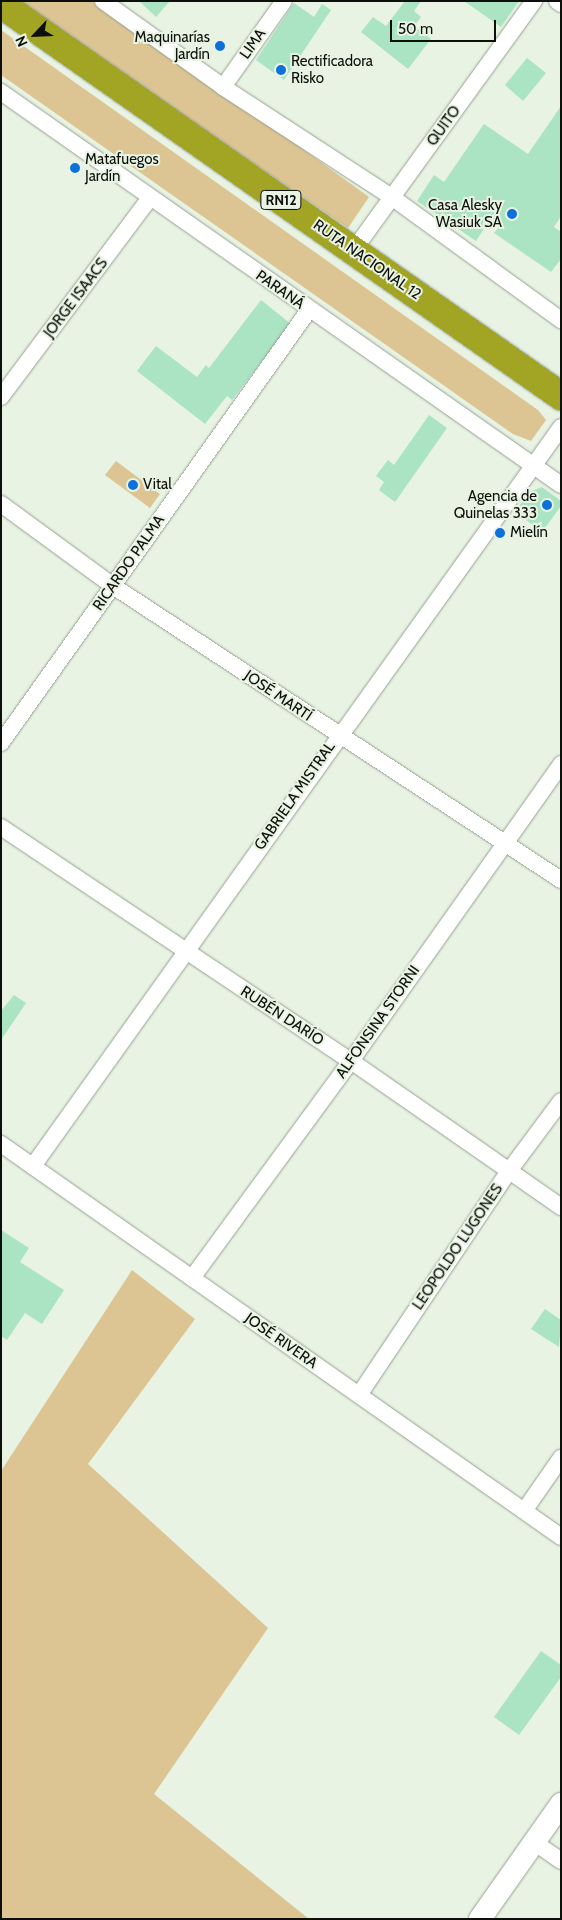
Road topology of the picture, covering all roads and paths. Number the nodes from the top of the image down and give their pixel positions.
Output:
1 (103, 1) edge
2 (284, 1) edge
3 (534, 1) edge
4 (557, 1) edge
5 (1, 4) edge
6 (561, 4) edge
7 (223, 87) junction
8 (1, 92) edge
9 (150, 198) junction
10 (393, 198) junction
11 (353, 251) junction
12 (309, 310) junction
13 (561, 320) edge
14 (561, 396) edge
15 (1, 397) edge
16 (561, 427) edge
17 (533, 466) junction
18 (561, 485) edge
19 (1, 504) edge
20 (113, 586) junction
21 (338, 736) junction
22 (1, 743) edge
23 (561, 764) edge
24 (1, 827) edge
25 (505, 842) junction
26 (561, 880) edge
27 (185, 952) junction
28 (351, 1061) junction
29 (561, 1101) edge
30 (1, 1144) edge
31 (33, 1166) junction
32 (509, 1172) junction
33 (561, 1207) edge
34 (192, 1278) junction
35 (359, 1395) junction
36 (561, 1458) edge
37 (524, 1512) junction
38 (561, 1537) edge
39 (561, 1804) edge
40 (534, 1842) junction
41 (561, 1862) edge
42 (480, 1919) edge

1 - 7 street
2 - 7 street, LIMA
3 - 10 street, QUITO
4 - 6 street
5 - 11 highway, RUTA NACIONAL 12 / RN12
7 - 10 street
8 - 9 street, PARANÁ
9 - 12 street, PARANÁ
9 - 15 street, JORGE ISAACS
10 - 11 street, QUITO
10 - 13 street
11 - 14 highway, RUTA NACIONAL 12 / RN12
12 - 17 street, PARANÁ
12 - 20 street, RICARDO PALMA
16 - 17 street, GABRIELA MISTRAL
17 - 18 street, PARANÁ
17 - 21 street, GABRIELA MISTRAL
19 - 20 street, JOSÉ MARTÍ
20 - 21 street, JOSÉ MARTÍ
20 - 22 street, RICARDO PALMA
21 - 25 street, JOSÉ MARTÍ
21 - 27 street, GABRIELA MISTRAL
23 - 25 street, ALFONSINA STORNI
24 - 27 street, RUBÉN DARÍO
25 - 26 street, JOSÉ MARTÍ
25 - 28 street, ALFONSINA STORNI
27 - 28 street, RUBÉN DARÍO
27 - 31 street, GABRIELA MISTRAL
28 - 32 street, RUBÉN DARÍO
28 - 34 street, ALFONSINA STORNI
29 - 32 street, LEOPOLDO LUGONES
30 - 31 street, JOSÉ RIVERA
31 - 34 street, JOSÉ RIVERA
32 - 33 street, RUBÉN DARÍO
32 - 35 street, LEOPOLDO LUGONES
34 - 35 street, JOSÉ RIVERA
35 - 37 street, JOSÉ RIVERA
36 - 37 street
37 - 38 street, JOSÉ RIVERA
39 - 40 main road
40 - 41 street
40 - 42 main road

